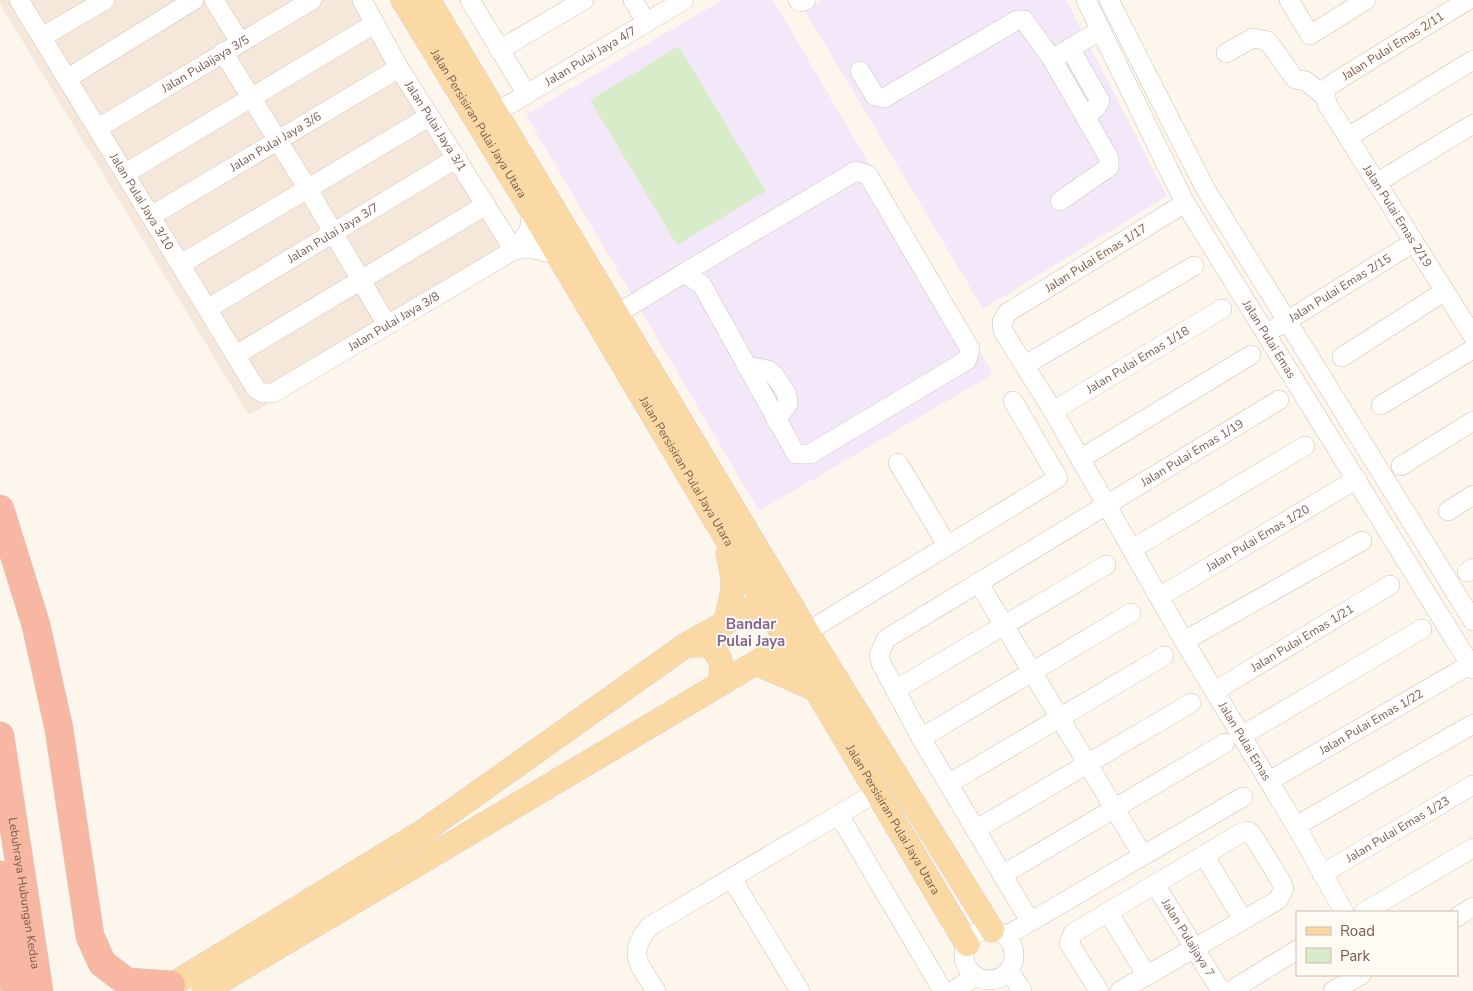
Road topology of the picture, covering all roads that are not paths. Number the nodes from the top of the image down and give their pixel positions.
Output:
1 (19, 0) edge
2 (105, 0) edge
3 (194, 0) edge
4 (214, 0) edge
5 (312, 0) edge
6 (362, 0) edge
7 (403, 0) edge
8 (428, 0) edge
9 (584, 0) edge
10 (633, 0) edge
11 (684, 0) edge
12 (798, 0) edge
13 (806, 0) edge
14 (1086, 0) edge
15 (1109, 0) edge
16 (1289, 0) edge
17 (1366, 0) edge
18 (1468, 0) edge
19 (473, 1) edge
20 (646, 22) junction
21 (374, 24) junction
22 (1101, 30) junction
23 (42, 37) junction
24 (240, 42) junction
25 (1070, 48) junction
26 (499, 50) junction
27 (223, 52) junction
28 (1226, 54) dead end
29 (1052, 59) junction
30 (1473, 60) edge
31 (399, 68) junction
32 (860, 72) dead end
33 (68, 78) junction
34 (526, 93) junction
35 (1324, 96) junction
36 (251, 98) junction
37 (497, 112) junction
38 (1084, 115) junction
39 (430, 116) junction
40 (1473, 124) edge
41 (98, 128) junction
42 (1348, 136) junction
43 (277, 141) junction
44 (457, 158) junction
45 (126, 173) junction
46 (1378, 182) junction
47 (308, 189) junction
48 (1060, 201) dead end
49 (1185, 203) junction
50 (486, 205) junction
51 (532, 211) junction
52 (151, 216) junction
53 (333, 234) junction
54 (1414, 242) junction
55 (514, 250) junction
56 (558, 255) junction
57 (181, 264) junction
58 (1194, 266) dead end
59 (684, 274) junction
60 (361, 281) junction
61 (1444, 291) junction
62 (208, 308) junction
63 (1222, 308) dead end
64 (1007, 312) joint
65 (618, 314) junction
66 (1288, 320) junction
67 (387, 326) junction
68 (1265, 334) junction
69 (1473, 336) edge
70 (1473, 349) edge
71 (236, 355) junction
72 (1251, 355) dead end
73 (1342, 357) dead end
74 (1025, 365) junction
75 (273, 393) joint
76 (1279, 400) dead end
77 (1013, 401) dead end
78 (1381, 405) dead end
79 (1053, 411) junction
80 (1473, 421) edge
81 (1305, 446) dead end
82 (1080, 459) junction
83 (898, 463) dead end
84 (1401, 466) dead end
85 (1357, 479) junction
86 (1473, 495) edge
87 (1106, 505) junction
88 (0, 509) edge
89 (1448, 511) dead end
90 (724, 538) junction
91 (1362, 541) dead end
92 (947, 545) junction
93 (1132, 549) junction
94 (1106, 565) dead end
95 (978, 582) junction
96 (1390, 585) dead end
97 (772, 596) junction
98 (1159, 598) junction
99 (1131, 613) dead end
100 (1473, 621) edge
101 (725, 623) junction
102 (1003, 626) junction
103 (1422, 629) dead end
104 (797, 638) junction
105 (1184, 641) junction
106 (686, 645) junction
107 (1164, 656) dead end
108 (756, 663) junction
109 (1472, 666) edge
110 (1031, 672) junction
111 (720, 684) junction
112 (813, 688) junction
113 (895, 690) junction
114 (1215, 690) junction
115 (1191, 703) dead end
116 (1058, 718) junction
117 (1473, 724) edge
118 (0, 736) edge
119 (921, 738) junction
120 (1233, 740) junction
121 (1086, 763) junction
122 (1270, 782) junction
123 (948, 784) junction
124 (1473, 785) edge
125 (877, 792) junction
126 (1243, 797) dead end
127 (1114, 809) junction
128 (839, 815) junction
129 (1296, 826) junction
130 (975, 830) junction
131 (1473, 848) edge
132 (1142, 854) junction
133 (1204, 855) junction
134 (1322, 874) junction
135 (0, 875) edge
136 (1002, 875) junction
137 (732, 878) junction
138 (1156, 886) junction
139 (1473, 907) edge
140 (1343, 911) edge
141 (1366, 911) edge
142 (1108, 912) junction
143 (1458, 916) edge
144 (1243, 920) junction
145 (1030, 921) junction
146 (999, 933) junction
147 (967, 944) junction
148 (1196, 948) junction
149 (1296, 951) edge
150 (1009, 970) junction
151 (1147, 976) junction
152 (1359, 976) edge
153 (986, 982) edge
154 (166, 988) edge
155 (15, 991) edge
156 (39, 991) edge
157 (204, 991) edge
158 (656, 991) edge
159 (800, 991) edge
160 (942, 991) edge
161 (953, 991) edge
162 (1022, 991) edge
163 (1099, 991) edge
164 (1120, 991) edge
165 (1222, 991) edge
166 (1230, 991) edge
167 (1333, 991) edge

1 - 23 street, Jalan Pulai Jaya 3/10
2 - 23 street
3 - 33 street
4 - 24 street
5 - 24 street, Jalan Pulaijaya 3/5
6 - 21 street, Jalan Pulai Jaya 3/1
7 - 51 main road, Jalan Persisiran Pulai Jaya Utara
8 - 37 main road, Jalan Persisiran Pulai Jaya Utara
9 - 26 street
10 - 20 street
11 - 20 street, Jalan Pulai Jaya 4/7
12 - 13 street
14 - 22 street, Jalan Pulai Emas
15 - 66 street
16 - 17 street
18 - 35 street, Jalan Pulai Emas 2/11
19 - 26 street
20 - 34 street, Jalan Pulai Jaya 4/7
21 - 31 street, Jalan Pulai Jaya 3/1
21 - 36 street
22 - 25 street
22 - 49 street, Jalan Pulai Emas
23 - 33 street, Jalan Pulai Jaya 3/10
24 - 27 street, Jalan Pulaijaya 3/5
25 - 29 street
25 - 38 street
26 - 34 street
27 - 36 street
27 - 41 street, Jalan Pulaijaya 3/5
28 - 35 street
29 - 32 street
29 - 38 street
30 - 42 street
31 - 39 street, Jalan Pulai Jaya 3/1
31 - 43 street, Jalan Pulai Jaya 3/6
33 - 41 street, Jalan Pulai Jaya 3/10
34 - 37 street, Jalan Pulai Jaya 4/7
35 - 42 street, Jalan Pulai Emas 2/19
36 - 43 street
36 - 45 street
37 - 65 main road, Jalan Persisiran Pulai Jaya Utara
38 - 48 street
39 - 44 street, Jalan Pulai Jaya 3/1
39 - 47 street
40 - 46 street
41 - 45 street, Jalan Pulai Jaya 3/10
42 - 46 street, Jalan Pulai Emas 2/19
43 - 47 street
43 - 52 street, Jalan Pulai Jaya 3/6
44 - 50 street, Jalan Pulai Jaya 3/1
44 - 53 street, Jalan Pulai Jaya 3/7
45 - 52 street, Jalan Pulai Jaya 3/10
46 - 54 street, Jalan Pulai Emas 2/19
47 - 53 street
47 - 57 street
49 - 64 street, Jalan Pulai Emas 1/17
49 - 68 street, Jalan Pulai Emas
50 - 55 street, Jalan Pulai Jaya 3/1
50 - 60 street
51 - 55 street
51 - 56 main road, Jalan Persisiran Pulai Jaya Utara
52 - 57 street, Jalan Pulai Jaya 3/10
53 - 60 street
53 - 62 street, Jalan Pulai Jaya 3/7
54 - 61 street, Jalan Pulai Emas 2/19
54 - 66 street, Jalan Pulai Emas 2/15
55 - 56 street
55 - 67 street, Jalan Pulai Jaya 3/8
56 - 90 main road, Jalan Persisiran Pulai Jaya Utara
57 - 62 street, Jalan Pulai Jaya 3/10
58 - 74 street
59 - 59 street
59 - 65 street
60 - 67 street
60 - 71 street
61 - 69 street, Jalan Pulai Emas 2/19
61 - 73 street
62 - 71 street, Jalan Pulai Jaya 3/10
63 - 79 street, Jalan Pulai Emas 1/18
64 - 74 street, Jalan Pulai Emas
65 - 97 main road, Jalan Persisiran Pulai Jaya Utara
66 - 68 street, Jalan Pulai Emas 2/15
66 - 100 street
67 - 75 street, Jalan Pulai Jaya 3/8
68 - 85 street, Jalan Pulai Emas
70 - 78 street
71 - 75 street, Jalan Pulai Jaya 3/10
72 - 82 street
74 - 79 street, Jalan Pulai Emas
76 - 87 street, Jalan Pulai Emas 1/19
77 - 92 street
79 - 82 street, Jalan Pulai Emas
80 - 84 street
81 - 93 street
82 - 87 street, Jalan Pulai Emas
83 - 92 street
85 - 98 street, Jalan Pulai Emas 1/20
85 - 109 street, Jalan Pulai Emas
86 - 89 street
87 - 93 street, Jalan Pulai Emas
87 - 95 street, Jalan Pulai Emas 1/19
88 - 154 highway
90 - 97 main road, Jalan Persisiran Pulai Jaya Utara
90 - 101 main road
91 - 105 street
92 - 104 street
93 - 98 street, Jalan Pulai Emas
94 - 102 street
95 - 102 street
95 - 113 street, Jalan Pulai Emas 1/19
96 - 114 street, Jalan Pulai Emas 1/21
97 - 101 main road
97 - 104 main road, Jalan Persisiran Pulai Jaya Utara
98 - 105 street, Jalan Pulai Emas
99 - 110 street
101 - 106 main road
102 - 110 street
102 - 113 street
103 - 120 street
104 - 108 main road
104 - 112 main road, Jalan Persisiran Pulai Jaya Utara
104 - 146 main road, Jalan Persisiran Pulai Jaya Utara
105 - 114 street, Jalan Pulai Emas
106 - 111 main road
106 - 154 main road
107 - 116 street
108 - 111 main road
108 - 112 main road
109 - 122 street, Jalan Pulai Emas 1/22
110 - 116 street
110 - 119 street
111 - 157 main road
112 - 125 main road, Jalan Persisiran Pulai Jaya Utara
113 - 119 street
114 - 120 street, Jalan Pulai Emas
115 - 121 street
116 - 121 street
116 - 123 street
117 - 129 street
118 - 156 highway, Lebuhraya Hubungan Kedua
119 - 123 street
120 - 122 street, Jalan Pulai Emas
120 - 127 street
121 - 127 street
121 - 130 street
122 - 129 street, Jalan Pulai Emas
123 - 130 street
124 - 134 street, Jalan Pulai Emas 1/23
125 - 128 street
125 - 147 main road, Jalan Persisiran Pulai Jaya Utara
126 - 132 street
127 - 132 street
127 - 136 street
128 - 137 street
128 - 160 street
129 - 134 street, Jalan Pulai Emas
130 - 136 street
131 - 141 street
132 - 145 street
133 - 138 street
133 - 144 street
133 - 144 street
134 - 140 street, Jalan Pulai Emas
135 - 155 highway, Lebuhraya Hubungan Kedua
136 - 145 street
137 - 158 street
137 - 159 street
138 - 142 street
138 - 148 street, Jalan Pulaijaya 7
139 - 143 street
142 - 151 street
142 - 163 street
144 - 148 street
145 - 146 street
146 - 147 street
146 - 150 street
147 - 153 street
148 - 151 street
148 - 165 street, Jalan Pulaijaya 7
149 - 166 street
150 - 153 street
150 - 162 street
151 - 164 street
152 - 167 street
153 - 161 street

